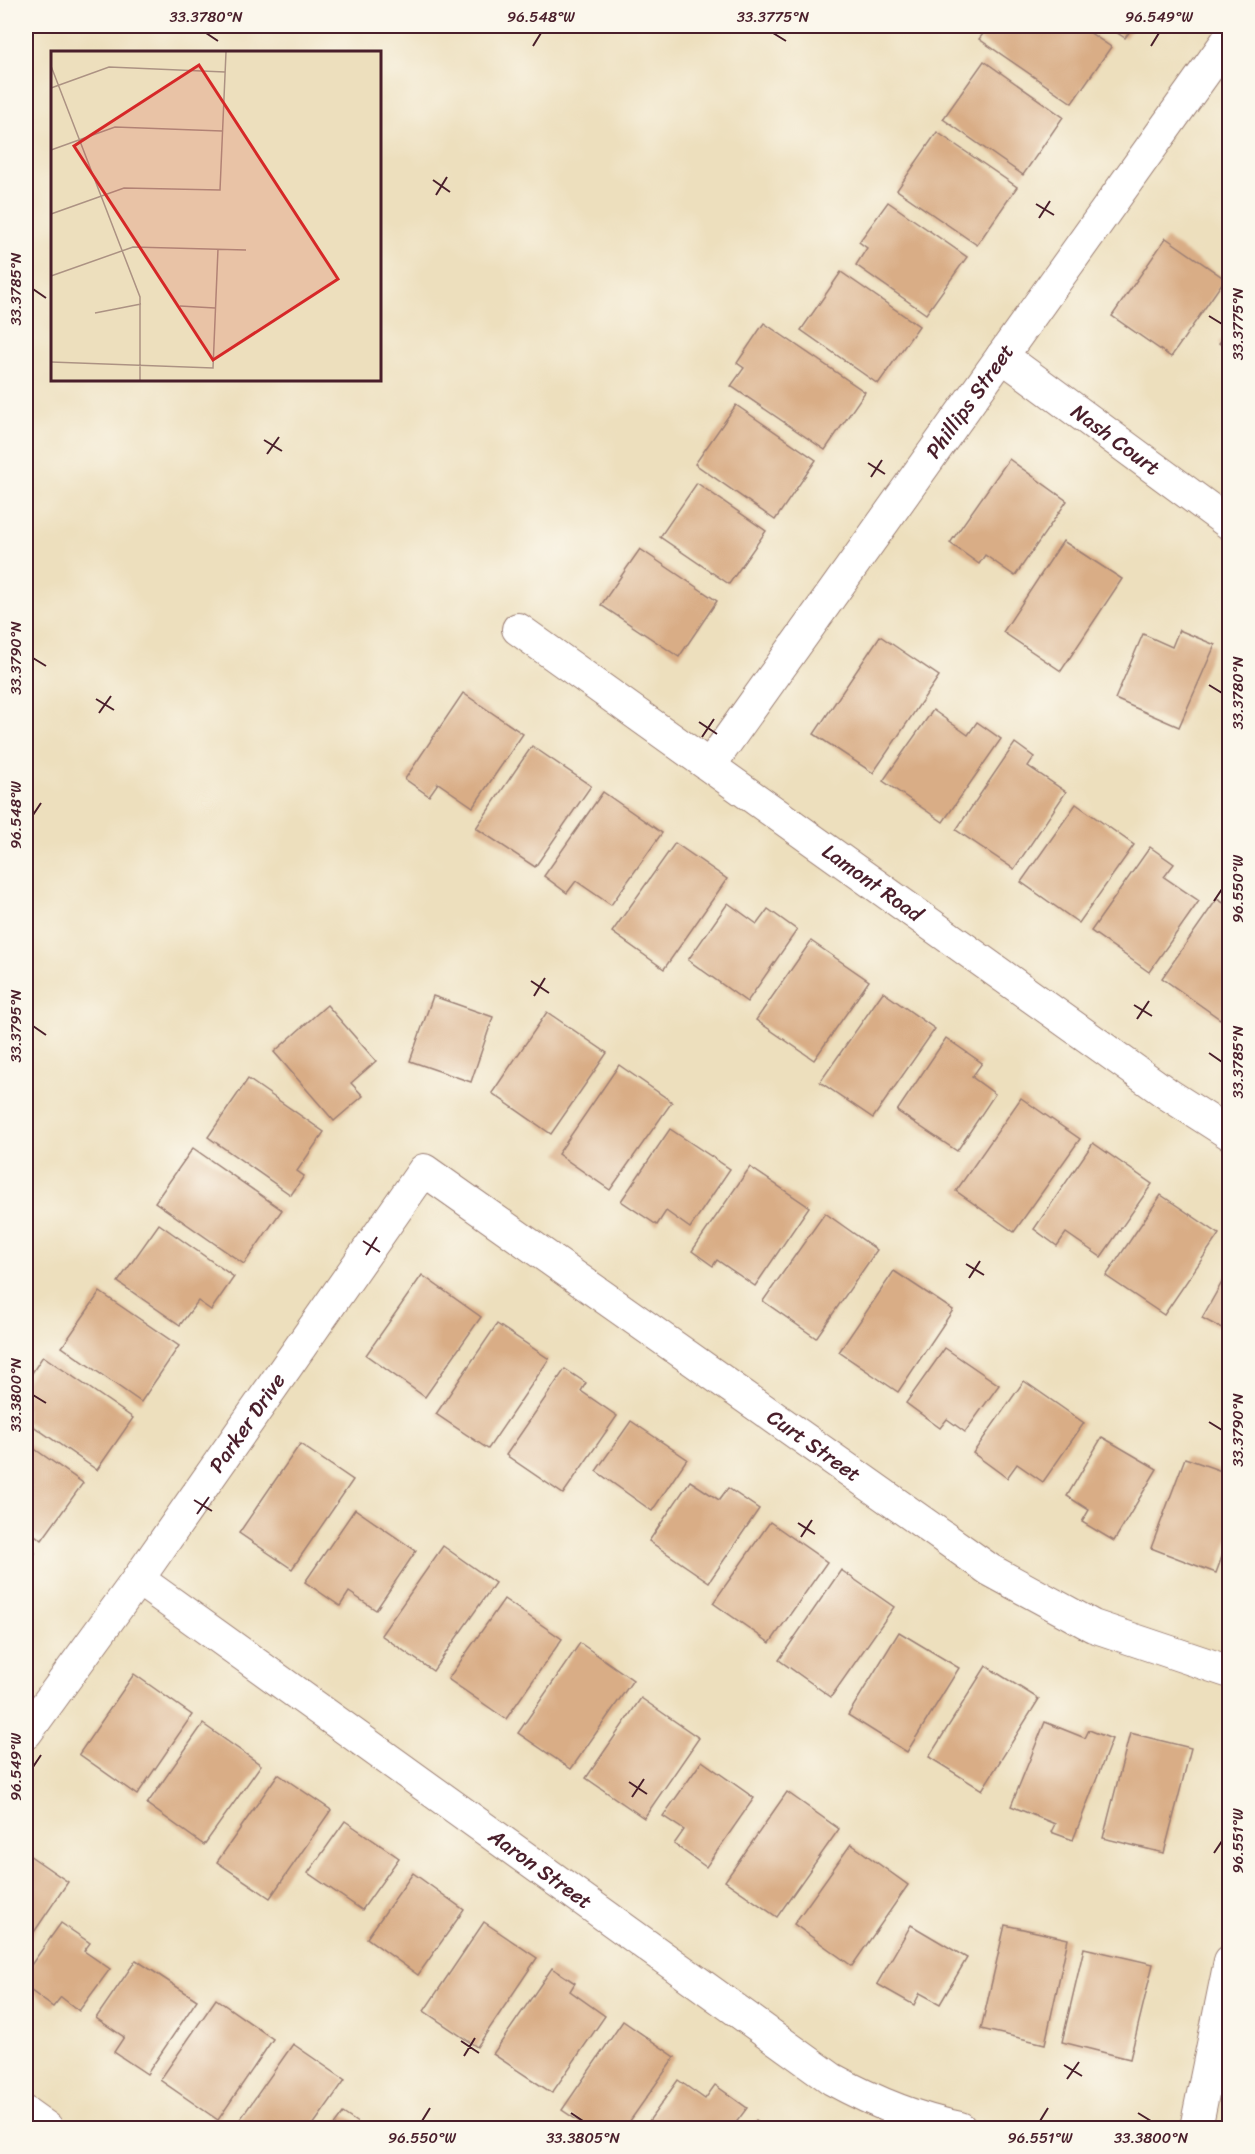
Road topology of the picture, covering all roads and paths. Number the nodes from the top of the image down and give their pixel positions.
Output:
1 (1230, 37) edge
2 (1002, 356) junction
3 (1230, 524) edge
4 (518, 628) dead end
5 (710, 765) junction
6 (1230, 1134) edge
7 (424, 1170) joint
8 (138, 1579) junction
9 (1230, 1672) edge
10 (26, 1733) edge
11 (1230, 1961) edge
12 (26, 2113) edge
13 (47, 2128) edge
14 (960, 2128) edge
15 (1196, 2128) edge

1 - 2 street, Phillips Street
2 - 3 street, Nash Court
2 - 5 street, Phillips Street
4 - 5 street, Lamont Road
5 - 6 street, Lamont Road
7 - 8 street, Parker Drive
7 - 9 street, Curt Street
8 - 10 street, Parker Drive
8 - 14 street, Aaron Street
11 - 15 street
12 - 13 street

